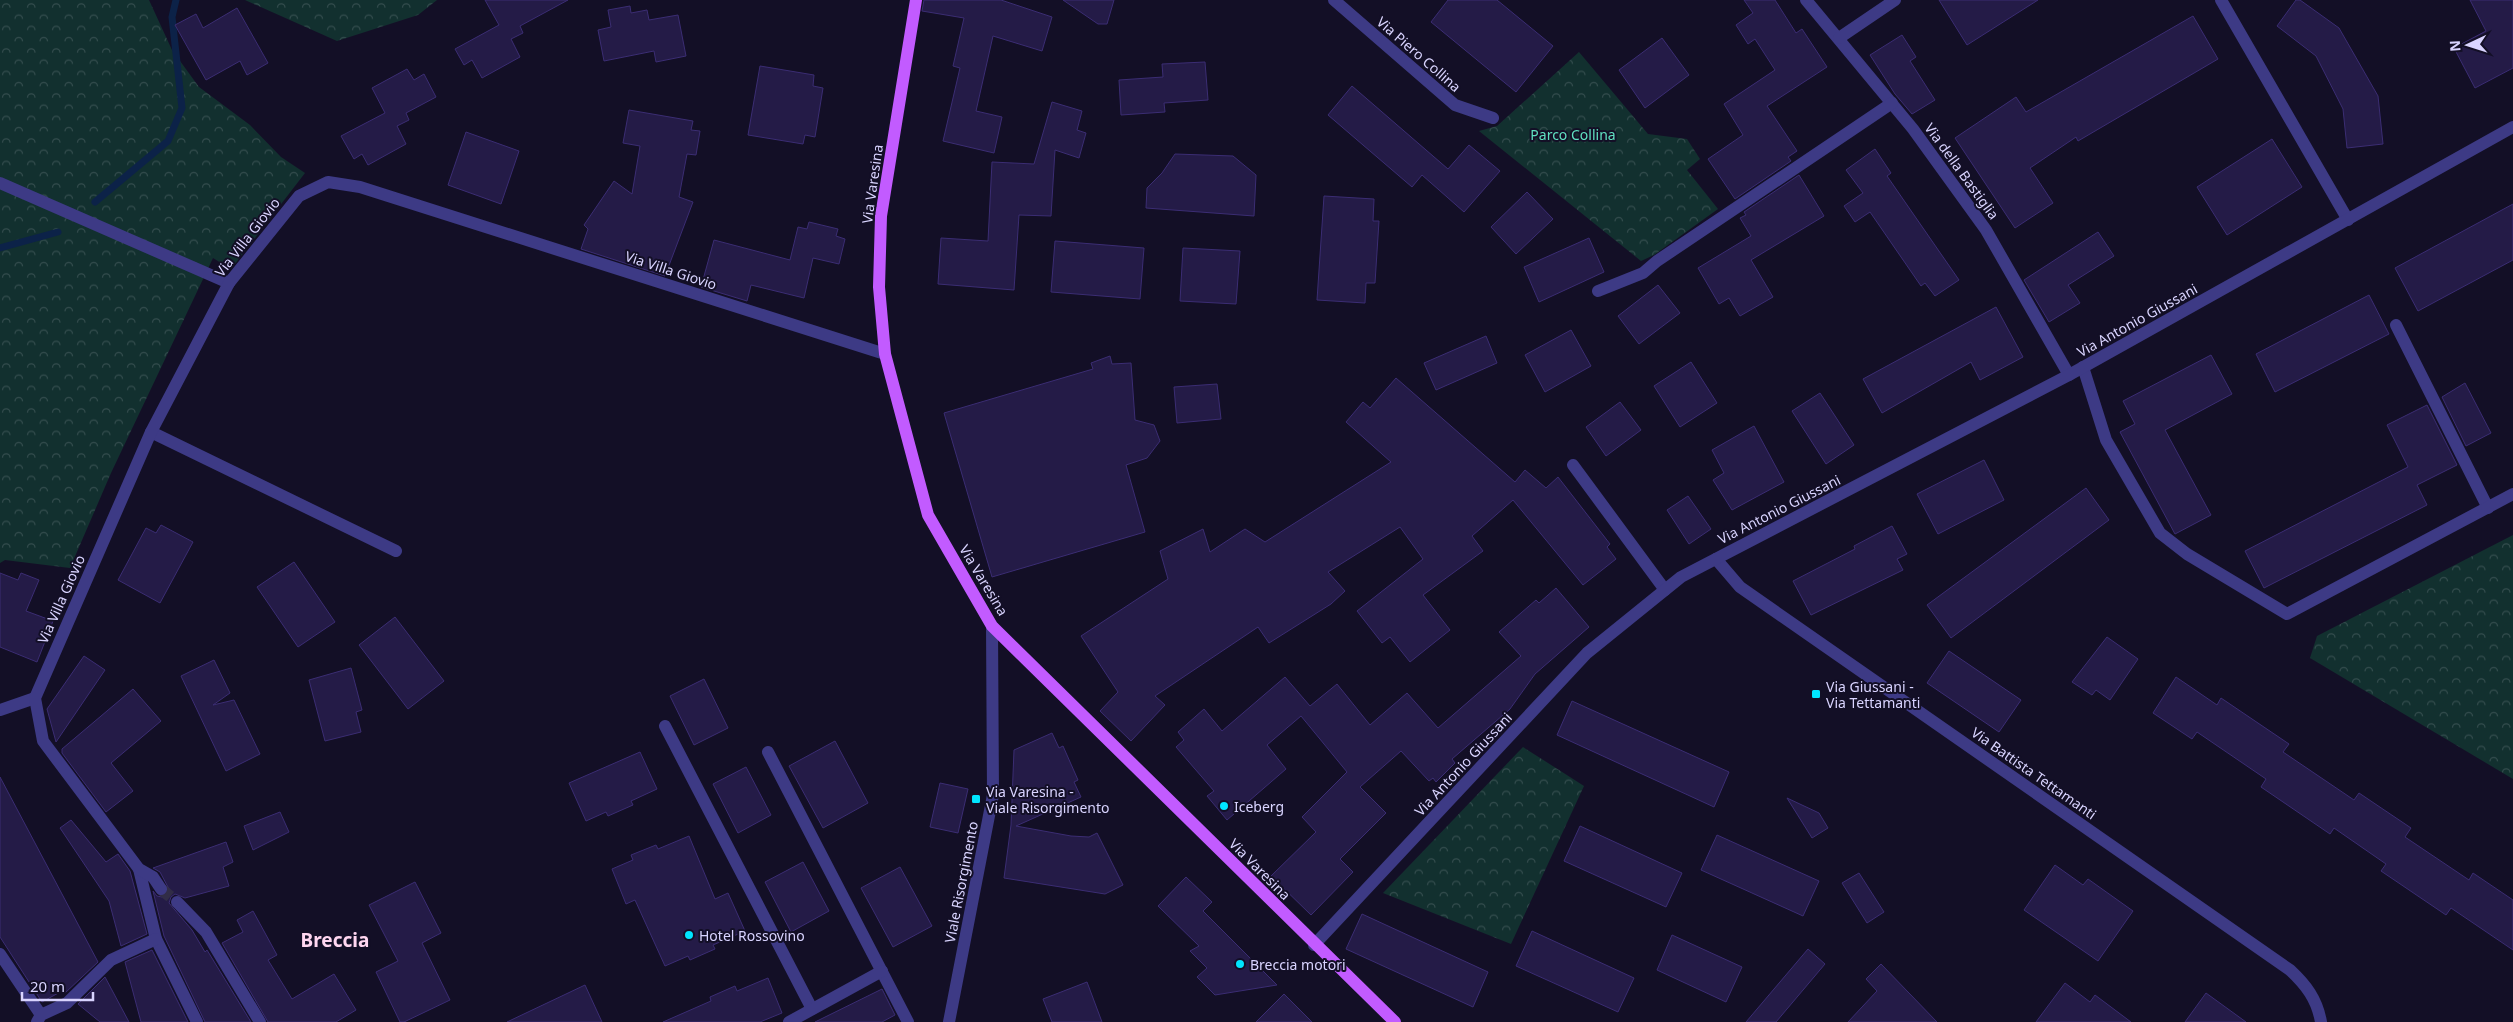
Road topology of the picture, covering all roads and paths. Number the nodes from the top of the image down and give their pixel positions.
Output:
1 (916, 0) edge
2 (1334, 0) edge
3 (1806, 0) edge
4 (1895, 0) edge
5 (2221, 0) edge
6 (1839, 38) junction
7 (1892, 103) junction
8 (1493, 118) dead end
9 (2513, 127) edge
10 (0, 183) edge
11 (2348, 220) junction
12 (229, 283) junction
13 (1598, 291) dead end
14 (2396, 325) dead end
15 (886, 354) junction
16 (2083, 367) junction
17 (2069, 376) junction
18 (151, 432) junction
19 (1573, 465) dead end
20 (2513, 494) edge
21 (2488, 508) junction
22 (396, 550) dead end
23 (1716, 559) junction
24 (1665, 590) junction
25 (992, 626) junction
26 (34, 698) junction
27 (0, 710) edge
28 (666, 726) dead end
29 (768, 752) dead end
30 (139, 869) junction
31 (161, 889) tunnel mouth
32 (177, 902) tunnel mouth
33 (156, 939) junction
34 (1314, 945) junction
35 (0, 954) edge
36 (882, 971) junction
37 (812, 1009) junction
38 (39, 1019) edge
39 (197, 1022) edge
40 (260, 1022) edge
41 (788, 1022) edge
42 (908, 1022) edge
43 (949, 1022) edge
44 (1395, 1022) edge
45 (2320, 1022) edge

1 - 15 main road, Via Varesina
2 - 8 street, Via Piero Collina
3 - 6 street, Via della Bastiglia
4 - 6 street
5 - 11 street
6 - 7 street, Via della Bastiglia
7 - 13 street
7 - 17 street, Via della Bastiglia
9 - 11 street, Via Antonio Giussani
10 - 12 street
11 - 16 street, Via Antonio Giussani
12 - 15 street, Via Villa Giovio
12 - 18 street, Via Villa Giovio
14 - 21 street
15 - 25 main road, Via Varesina
16 - 17 street, Via Antonio Giussani
16 - 21 street
17 - 23 street, Via Antonio Giussani
18 - 22 street
18 - 26 street, Via Villa Giovio
19 - 24 street
20 - 21 street
23 - 24 street, Via Antonio Giussani
23 - 45 street, Via Battista Tettamanti
24 - 34 street, Via Antonio Giussani
25 - 34 main road, Via Varesina
25 - 43 street, Viale Risorgimento
26 - 27 street
26 - 30 street
28 - 37 street
29 - 36 street
30 - 31 street
30 - 33 street
32 - 40 street
33 - 38 street
33 - 39 street
34 - 44 main road, Via Varesina
35 - 38 street
36 - 37 street
36 - 42 street
37 - 41 street

